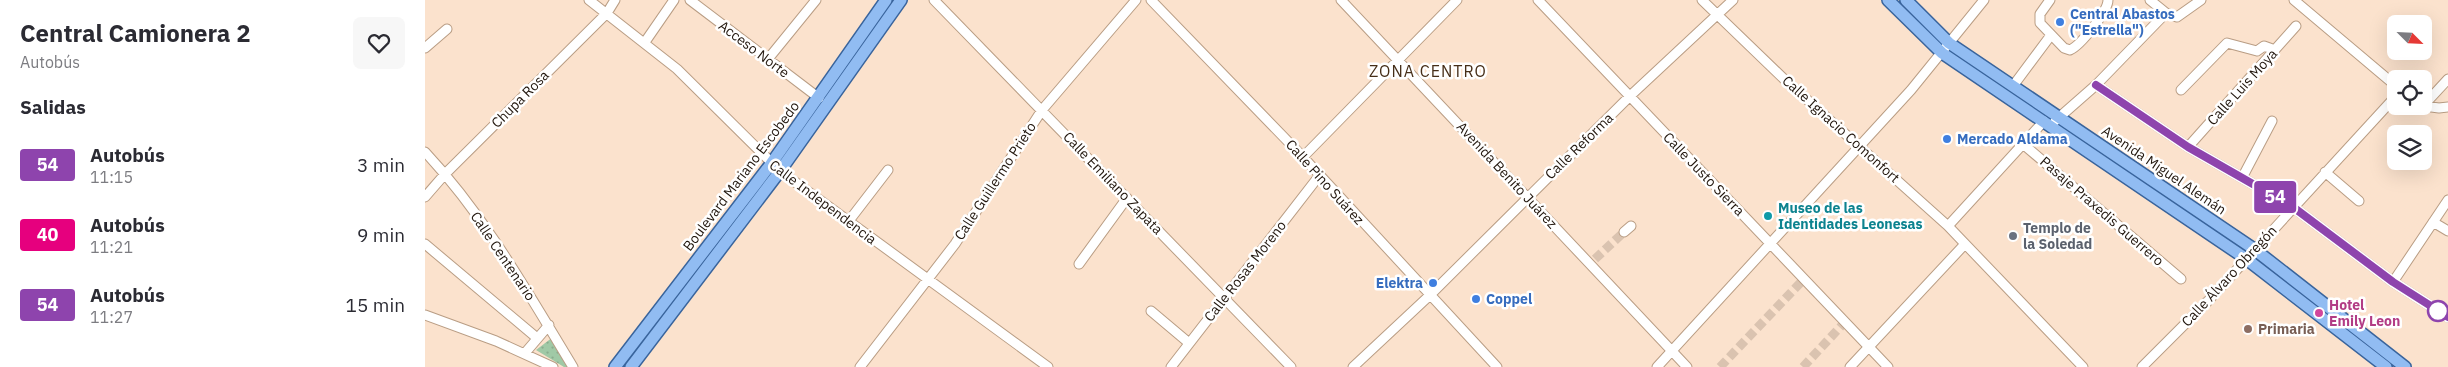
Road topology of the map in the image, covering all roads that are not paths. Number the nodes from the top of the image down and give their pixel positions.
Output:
1 (589, 0) edge
2 (615, 0) edge
3 (674, 0) edge
4 (690, 0) edge
5 (816, 0) edge
6 (886, 0) edge
7 (901, 0) edge
8 (933, 0) edge
9 (1136, 0) edge
10 (1151, 0) edge
11 (1341, 0) edge
12 (1457, 0) edge
13 (1538, 0) edge
14 (1702, 0) edge
15 (1733, 0) edge
16 (1888, 0) edge
17 (1906, 0) edge
18 (1984, 0) edge
19 (2050, 0) edge
20 (2108, 0) edge
21 (2149, 0) edge
22 (2201, 0) edge
23 (2294, 0) edge
24 (607, 13) junction
25 (2166, 14) junction
26 (1717, 15) junction
27 (2296, 26) dead end
28 (447, 28) dead end
29 (2051, 35) junction
30 (645, 42) junction
31 (1949, 43) junction
32 (425, 48) edge
33 (2275, 50) junction
34 (1942, 53) junction
35 (768, 59) junction
36 (1398, 60) junction
37 (2387, 78) edge
38 (2448, 79) edge
39 (2096, 85) junction
40 (2013, 86) junction
41 (2181, 90) dead end
42 (1630, 96) junction
43 (2432, 97) edge
44 (819, 98) junction
45 (2387, 106) edge
46 (2443, 108) edge
47 (1042, 110) junction
48 (2448, 114) edge
49 (2051, 121) junction
50 (2272, 121) dead end
51 (2023, 144) junction
52 (1860, 146) junction
53 (2188, 147) junction
54 (425, 152) edge
55 (1303, 157) junction
56 (775, 167) junction
57 (888, 170) dead end
58 (2325, 172) junction
59 (445, 174) junction
60 (1319, 176) junction
61 (2242, 178) junction
62 (1527, 196) junction
63 (425, 197) edge
64 (1127, 198) junction
65 (2448, 200) edge
66 (2359, 202) dead end
67 (2293, 207) junction
68 (848, 222) junction
69 (2433, 222) junction
70 (1948, 226) junction
71 (2448, 231) edge
72 (1770, 243) junction
73 (425, 244) edge
74 (1965, 244) junction
75 (2254, 249) junction
76 (2245, 258) junction
77 (1079, 264) dead end
78 (2181, 279) dead end
79 (927, 280) junction
80 (2393, 282) junction
81 (1429, 296) junction
82 (1224, 298) junction
83 (1151, 311) dead end
84 (425, 315) edge
85 (2448, 317) edge
86 (549, 325) junction
87 (537, 338) junction
88 (1189, 343) junction
89 (1672, 350) junction
90 (1867, 352) junction
91 (525, 353) junction
92 (624, 354) junction
93 (568, 365) edge
94 (636, 365) edge
95 (553, 367) edge
96 (615, 367) edge
97 (860, 367) edge
98 (1048, 367) edge
99 (1171, 367) edge
100 (1291, 367) edge
101 (1353, 367) edge
102 (1497, 367) edge
103 (1657, 367) edge
104 (1687, 367) edge
105 (1850, 367) edge
106 (1855, 367) edge
107 (1888, 367) edge
108 (2083, 367) edge
109 (2142, 367) edge
110 (2386, 367) edge
111 (2405, 367) edge

1 - 24 street, Calle Independencia
2 - 24 street, Chupa Rosa
3 - 30 street
4 - 35 street, Acceso Norte
5 - 35 street
6 - 44 main road, Boulevard Mariano Escobedo
7 - 56 main road, Boulevard Mariano Escobedo
8 - 47 street, Calle Emiliano Zapata
9 - 47 street, Calle Guillermo Prieto
10 - 55 street, Calle Pino Suárez
11 - 36 street, Avenida Benito Juárez
12 - 36 street
13 - 42 street, Calle Justo Sierra
14 - 26 street, Calle Ignacio Comonfort
15 - 26 street, Calle Reforma
16 - 34 main road, Avenida Miguel Alemán
17 - 31 main road, Avenida Miguel Alemán
18 - 31 street
19 - 29 street
20 - 29 street
21 - 25 street
22 - 25 street
23 - 37 street
24 - 30 street, Calle Independencia
24 - 59 street, Chupa Rosa
25 - 39 street
26 - 42 street, Calle Reforma
26 - 52 street, Calle Ignacio Comonfort
27 - 33 street, Calle Luis Moya
28 - 32 street
29 - 40 street
30 - 56 street, Calle Independencia
31 - 34 street
31 - 40 main road, Avenida Miguel Alemán
33 - 41 street
33 - 53 street, Calle Luis Moya
34 - 49 main road, Avenida Miguel Alemán
34 - 52 street
35 - 44 street, Acceso Norte
36 - 55 street
36 - 62 street, Avenida Benito Juárez
38 - 43 street
39 - 49 street
39 - 53 street
40 - 49 main road, Avenida Miguel Alemán
42 - 62 street, Calle Reforma
42 - 72 street, Calle Justo Sierra
44 - 56 main road, Boulevard Mariano Escobedo
45 - 58 street, Calle Álvaro Obregón
46 - 48 street
47 - 64 street, Calle Emiliano Zapata
47 - 79 street, Calle Guillermo Prieto
49 - 51 street
49 - 75 main road, Avenida Miguel Alemán
49 - 76 main road, Avenida Miguel Alemán
50 - 61 street
51 - 70 street
51 - 78 street, Pasaje Praxedis Guerrero
52 - 70 street, Calle Ignacio Comonfort
52 - 72 street
53 - 61 street
54 - 59 street, Calle Centenario
55 - 60 street, Calle Pino Suárez
56 - 68 street, Calle Independencia
56 - 92 main road, Boulevard Mariano Escobedo
56 - 94 main road, Boulevard Mariano Escobedo
57 - 68 street
58 - 66 street
58 - 67 street, Calle Álvaro Obregón
59 - 63 street, Chupa Rosa
59 - 86 street, Calle Centenario
60 - 81 street, Calle Pino Suárez
60 - 82 street, Calle Rosas Moreno
61 - 67 street
62 - 81 street, Calle Reforma
62 - 89 street, Avenida Benito Juárez
64 - 77 street
64 - 82 street, Calle Emiliano Zapata
65 - 69 street
67 - 75 street, Calle Álvaro Obregón
67 - 80 street
68 - 79 street, Calle Independencia
69 - 71 street
69 - 80 street
70 - 74 street, Calle Ignacio Comonfort
72 - 89 street
72 - 90 street, Calle Justo Sierra
73 - 87 street
74 - 90 street
74 - 108 street, Calle Ignacio Comonfort
75 - 76 street, Calle Álvaro Obregón
75 - 111 main road, Avenida Miguel Alemán
76 - 109 street, Calle Álvaro Obregón
76 - 110 main road, Avenida Miguel Alemán
79 - 97 street, Calle Guillermo Prieto
79 - 98 street, Calle Independencia
80 - 85 street
81 - 101 street, Calle Reforma
81 - 102 street, Calle Pino Suárez
82 - 88 street, Calle Rosas Moreno
82 - 100 street, Calle Emiliano Zapata
83 - 88 street
84 - 91 street
86 - 87 street
86 - 93 street, Calle Centenario
87 - 91 street
88 - 99 street, Calle Rosas Moreno
89 - 103 street
89 - 104 street, Avenida Benito Juárez
90 - 105 street
90 - 106 street
90 - 107 street, Calle Justo Sierra
91 - 95 street
92 - 94 street
92 - 96 main road, Boulevard Mariano Escobedo

